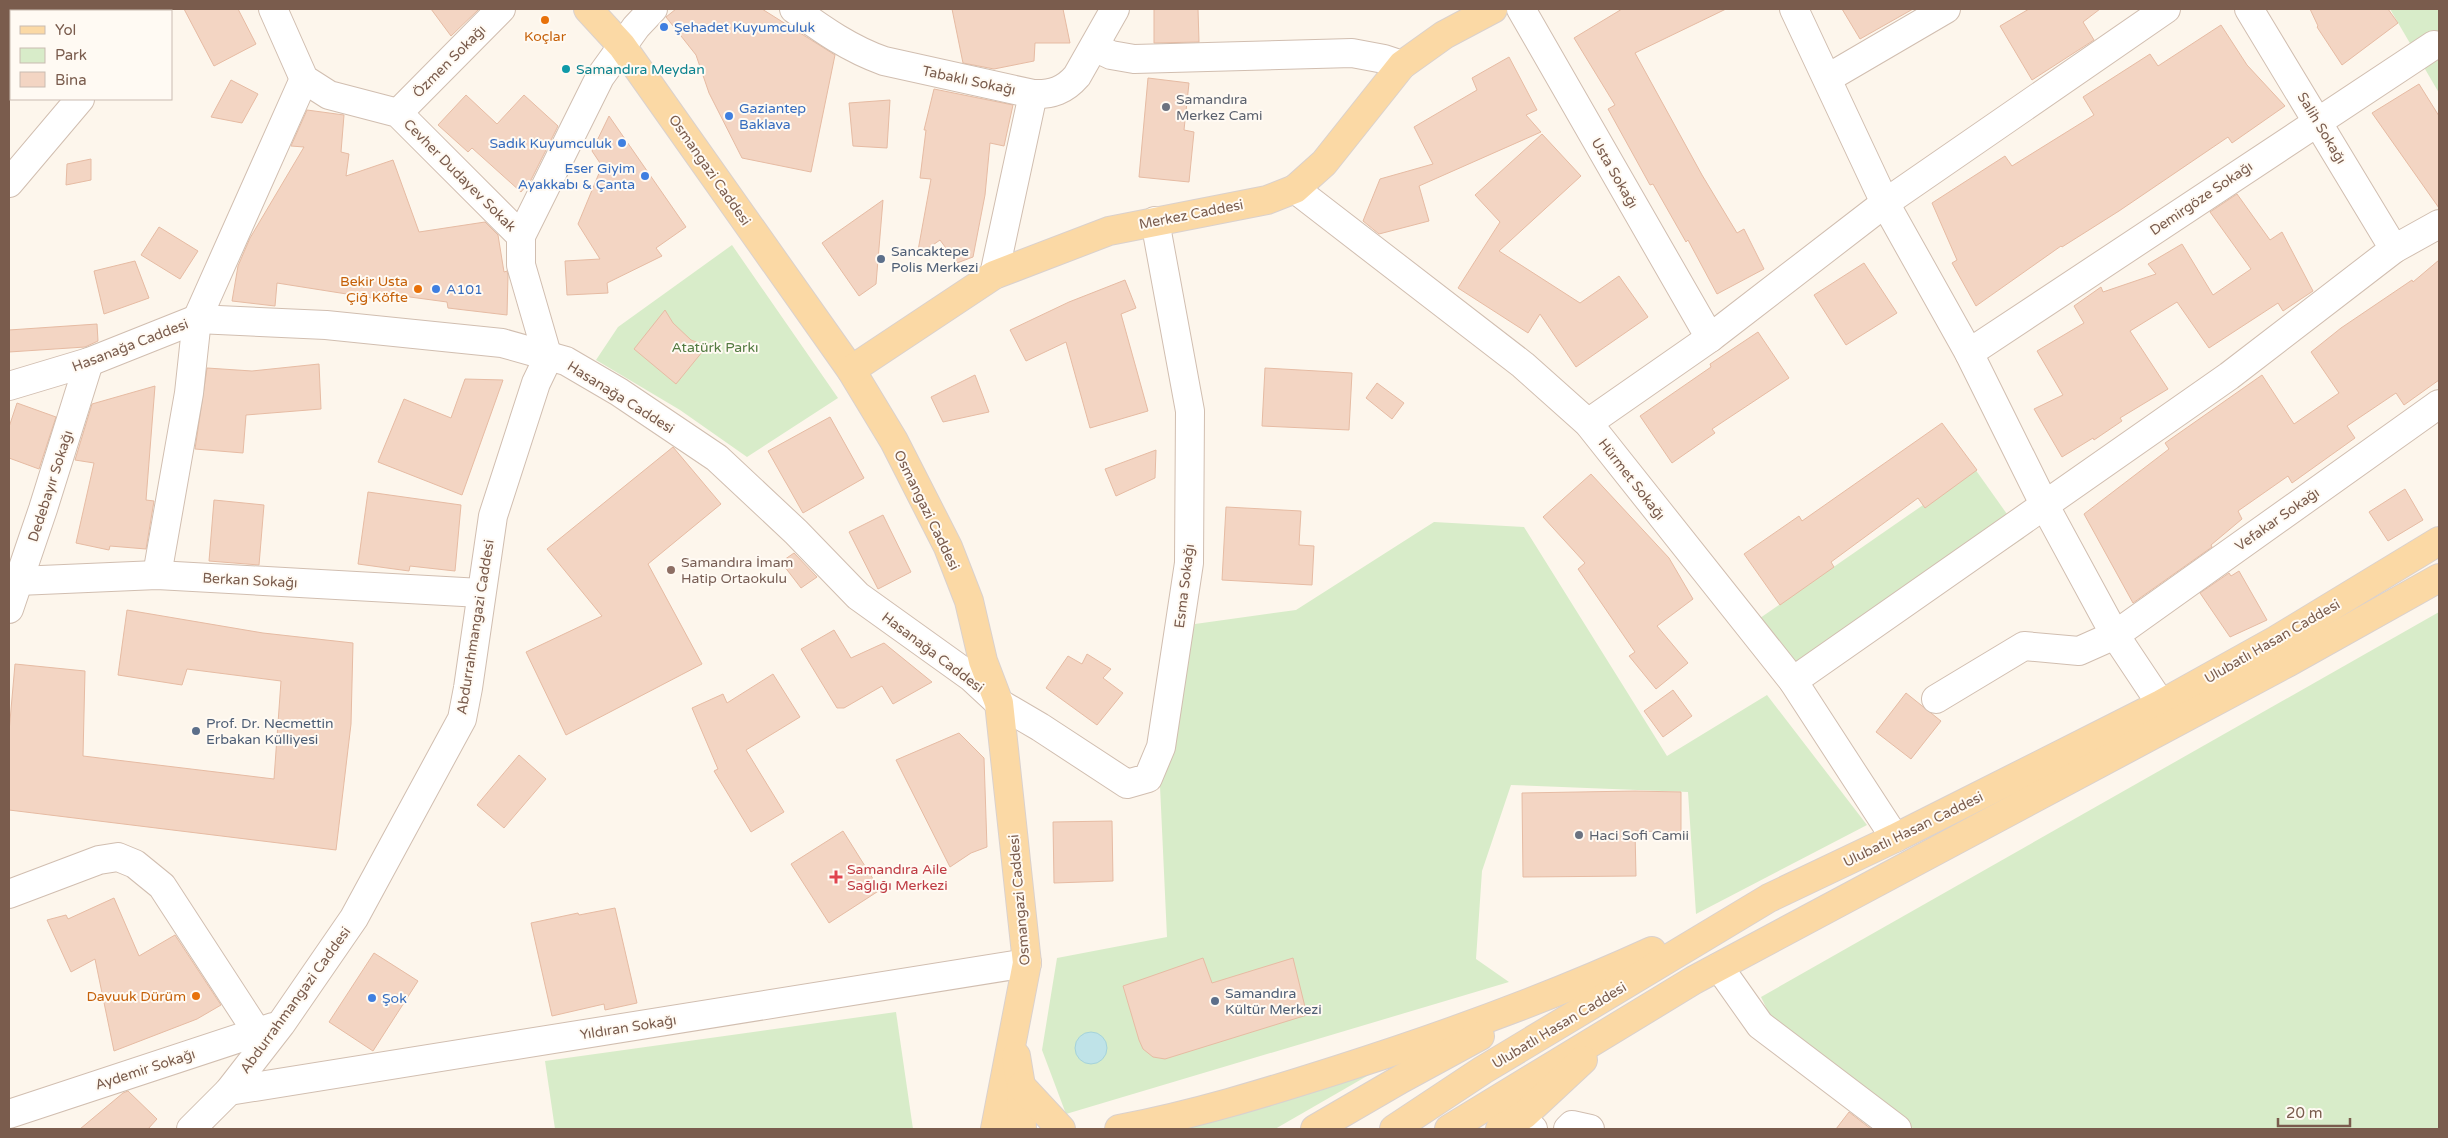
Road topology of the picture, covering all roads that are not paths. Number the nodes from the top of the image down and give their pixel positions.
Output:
1 (273, 9) edge
2 (501, 9) edge
3 (588, 9) edge
4 (653, 9) edge
5 (794, 9) edge
6 (1115, 9) edge
7 (1493, 9) edge
8 (1521, 9) edge
9 (1794, 9) edge
10 (1946, 9) edge
11 (2166, 9) edge
12 (2249, 9) edge
13 (2434, 45) dead end
14 (622, 46) junction
15 (1094, 47) junction
16 (1402, 65) junction
17 (1828, 78) junction
18 (304, 80) junction
19 (1033, 94) junction
20 (79, 100) edge
21 (398, 113) junction
22 (2318, 121) junction
23 (9, 183) edge
24 (1295, 189) junction
25 (1885, 203) junction
26 (1155, 221) junction
27 (2439, 224) edge
28 (521, 236) junction
29 (2394, 249) junction
30 (994, 275) junction
31 (197, 319) junction
32 (1710, 338) junction
33 (1969, 353) junction
34 (548, 358) junction
35 (89, 362) junction
36 (851, 370) junction
37 (9, 386) edge
38 (2439, 404) edge
39 (1588, 423) junction
40 (2045, 506) junction
41 (2439, 541) edge
42 (157, 575) junction
43 (2439, 578) edge
44 (18, 581) junction
45 (481, 594) junction
46 (9, 609) edge
47 (2115, 635) junction
48 (1793, 681) junction
49 (1936, 699) dead end
50 (999, 703) junction
51 (2161, 704) junction
52 (1895, 838) junction
53 (9, 894) edge
54 (1769, 898) junction
55 (1027, 963) junction
56 (1720, 967) junction
57 (1576, 985) junction
58 (1622, 1023) junction
59 (269, 1028) junction
60 (1012, 1038) junction
61 (1021, 1086) junction
62 (229, 1091) junction
63 (9, 1114) edge
64 (1517, 1125) edge
65 (190, 1129) edge
66 (995, 1129) edge
67 (1022, 1129) edge
68 (1061, 1129) edge
69 (1119, 1129) edge
70 (1315, 1129) edge
71 (1394, 1129) edge
72 (1449, 1129) edge
73 (1568, 1129) edge
74 (1590, 1129) edge
75 (1897, 1129) edge

1 - 18 street
2 - 21 street, Özmen Sokağı
3 - 14 main road, Osmangazi Caddesi
4 - 14 street
5 - 19 street, Tabaklı Sokağı
6 - 15 street
7 - 16 main road, Merkez Caddesi
8 - 32 street, Usta Sokağı
9 - 17 street
10 - 17 street
11 - 25 street
12 - 22 street, Salih Sokağı
13 - 22 street, Demirgöze Sokağı
14 - 28 street
14 - 36 main road, Osmangazi Caddesi
15 - 16 street
15 - 19 street
16 - 24 main road, Merkez Caddesi
17 - 25 street
18 - 21 street, Cevher Dudayev Sokak
18 - 31 street
19 - 30 street, Tabaklı Sokağı
20 - 23 street
21 - 28 street, Cevher Dudayev Sokak
22 - 29 street, Salih Sokağı
22 - 33 street, Demirgöze Sokağı
24 - 26 main road, Merkez Caddesi
24 - 39 street, Hürmet Sokağı
25 - 32 street
25 - 33 street
26 - 30 main road, Merkez Caddesi
26 - 50 street, Esma Sokağı
27 - 29 street
28 - 34 street
29 - 40 street
30 - 36 main road, Merkez Caddesi
31 - 34 street, Hasanağa Caddesi
31 - 35 street, Hasanağa Caddesi
31 - 42 street
32 - 39 street
33 - 40 street
34 - 45 street, Abdurrahmangazi Caddesi
34 - 50 street, Hasanağa Caddesi
35 - 37 street, Hasanağa Caddesi
35 - 44 street, Dedebayır Sokağı
36 - 50 main road, Osmangazi Caddesi
38 - 47 street, Vefakar Sokağı
39 - 48 street, Hürmet Sokağı
40 - 47 street
40 - 48 street
41 - 51 main road, Ulubatlı Hasan Caddesi
42 - 44 street, Berkan Sokağı
42 - 45 street, Berkan Sokağı
43 - 56 main road, Ulubatlı Hasan Caddesi
44 - 46 street, Dedebayır Sokağı
45 - 59 street, Abdurrahmangazi Caddesi
47 - 49 street, Vefakar Sokağı
47 - 51 street
48 - 52 street, Hürmet Sokağı
50 - 55 main road, Osmangazi Caddesi
51 - 52 main road, Ulubatlı Hasan Caddesi
52 - 54 main road, Ulubatlı Hasan Caddesi
53 - 59 street
54 - 57 main road
54 - 71 main road, Ulubatlı Hasan Caddesi
55 - 60 main road, Osmangazi Caddesi
55 - 62 street, Yıldıran Sokağı
56 - 58 main road, Ulubatlı Hasan Caddesi
56 - 75 street
57 - 69 main road
57 - 70 main road
58 - 64 main road
58 - 72 main road, Ulubatlı Hasan Caddesi
59 - 62 street, Abdurrahmangazi Caddesi
59 - 63 street, Aydemir Sokağı
60 - 61 main road
60 - 66 main road, Osmangazi Caddesi
61 - 67 main road
61 - 68 main road
62 - 65 street, Abdurrahmangazi Caddesi
73 - 74 street

